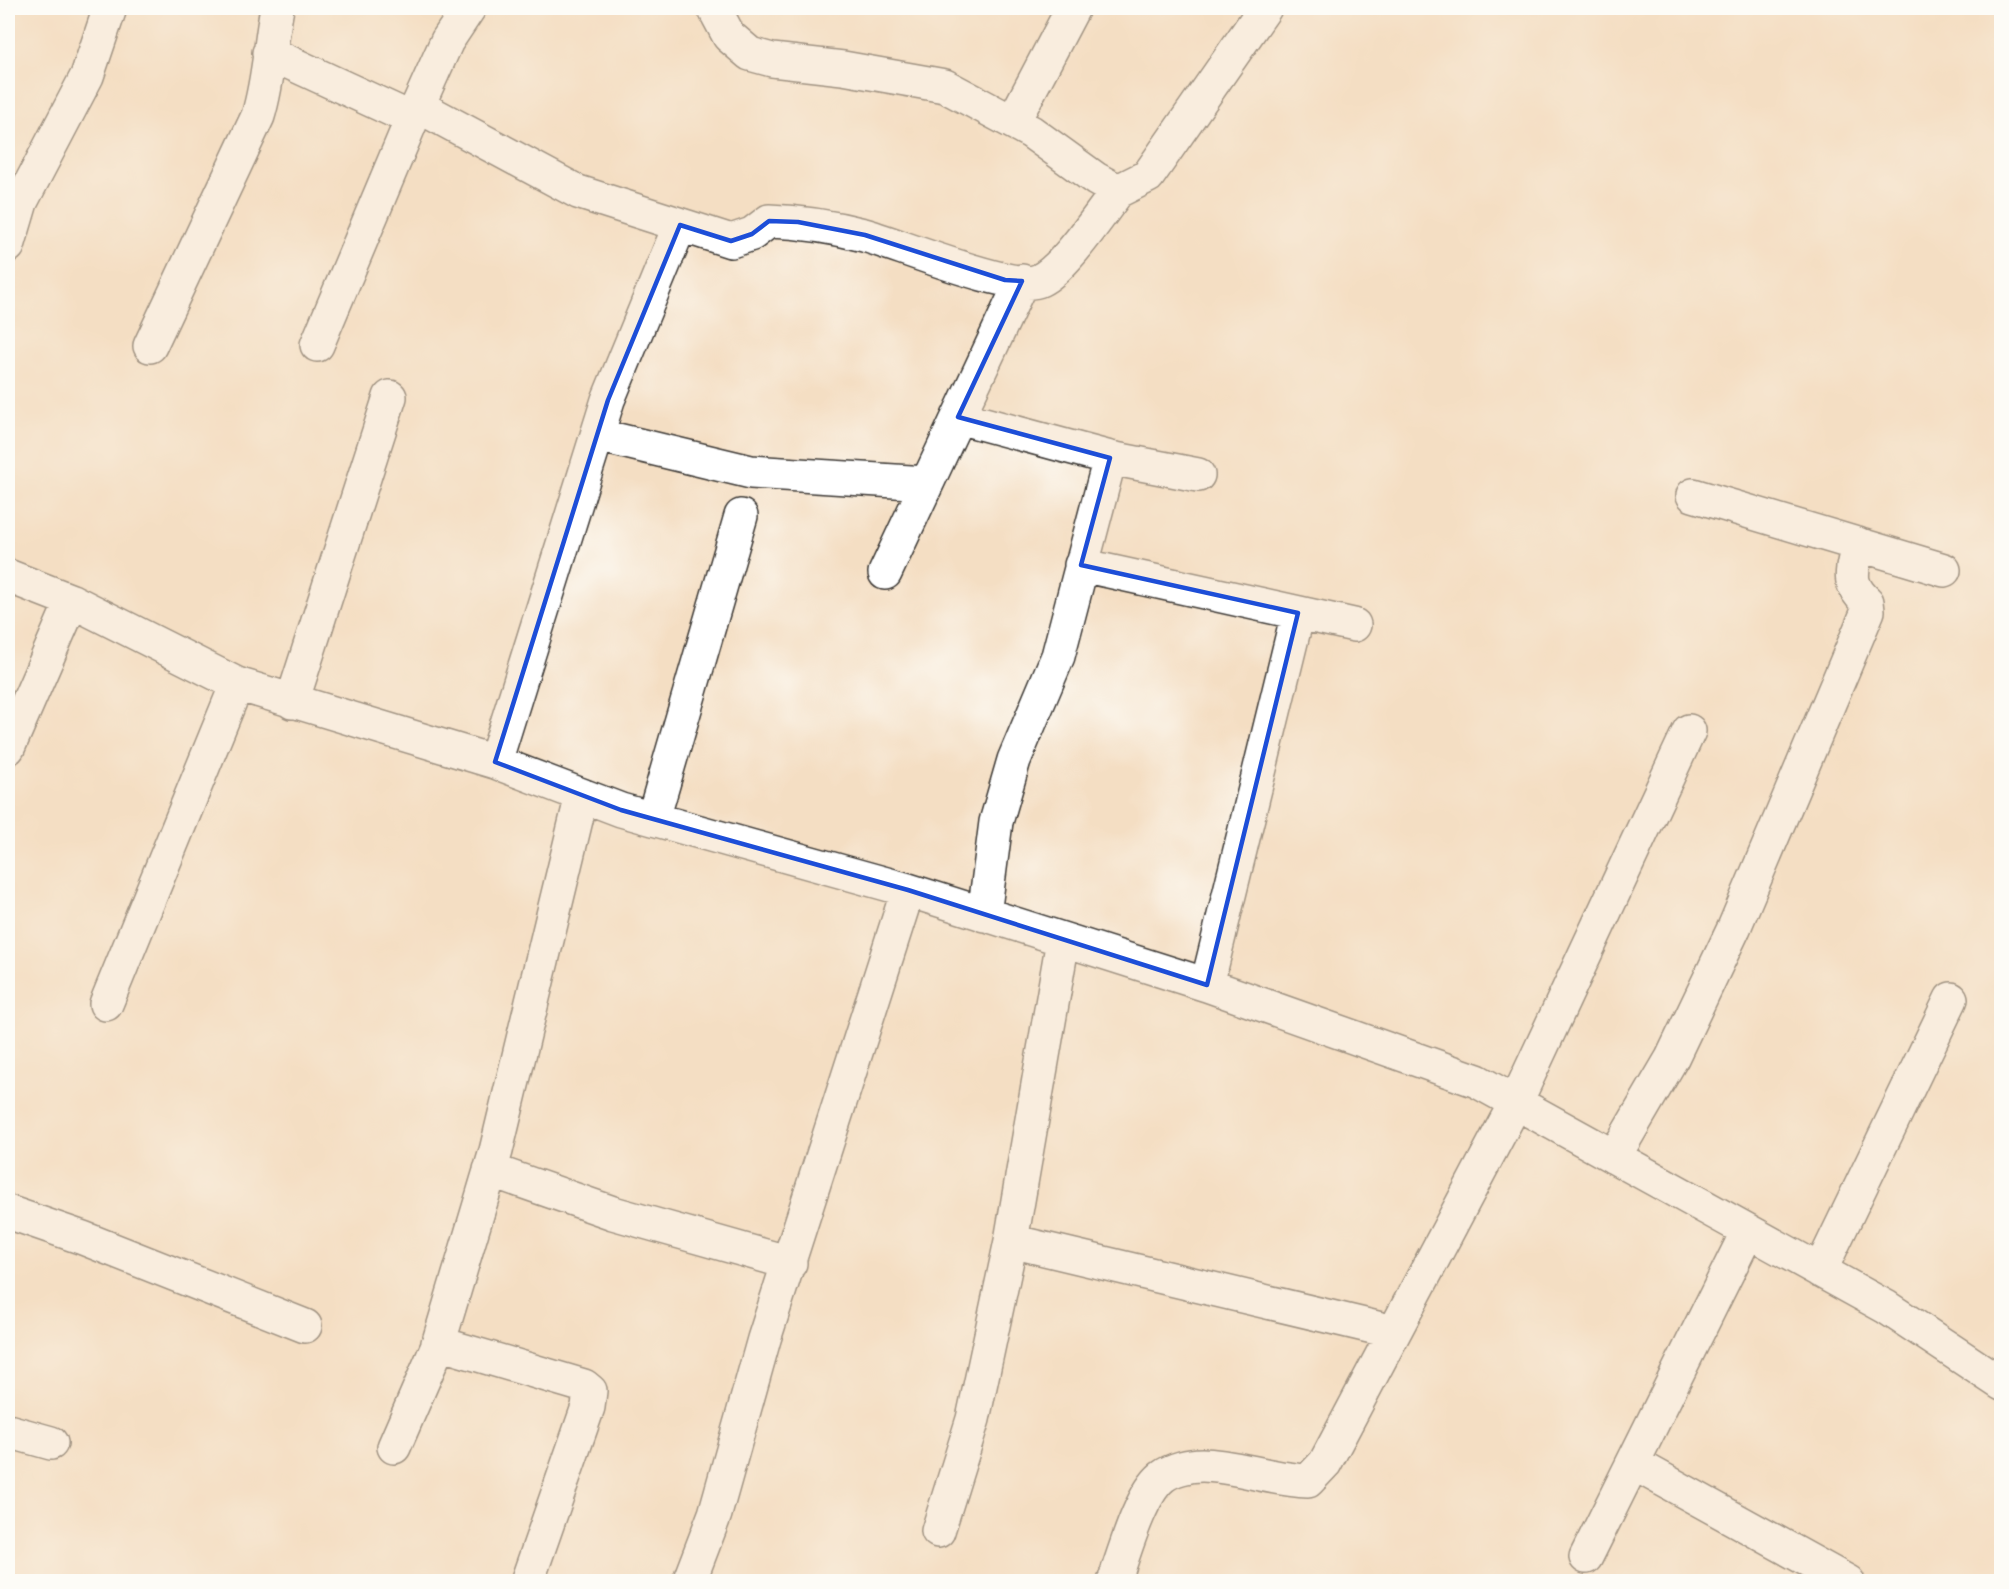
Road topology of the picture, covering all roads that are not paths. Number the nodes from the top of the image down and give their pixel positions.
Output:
1 (110, 8) edge
2 (277, 8) edge
3 (469, 8) edge
4 (714, 8) edge
5 (1073, 8) edge
6 (1265, 8) edge
7 (269, 53) junction
8 (415, 112) junction
9 (1013, 122) junction
10 (1118, 191) junction
11 (680, 225) junction
12 (8, 246) edge
13 (1022, 281) junction
14 (317, 345) dead end
15 (150, 346) dead end
16 (390, 397) dead end
17 (958, 417) junction
18 (597, 435) junction
19 (1110, 458) junction
20 (1197, 475) dead end
21 (927, 483) junction
22 (1693, 495) dead end
23 (741, 516) dead end
24 (1858, 544) junction
25 (1081, 566) junction
26 (1944, 570) dead end
27 (885, 573) dead end
28 (8, 576) edge
29 (72, 601) junction
30 (1298, 613) junction
31 (1354, 625) dead end
32 (237, 684) junction
33 (292, 702) junction
34 (1689, 731) dead end
35 (8, 748) edge
36 (495, 762) junction
37 (582, 795) junction
38 (653, 819) junction
39 (908, 890) junction
40 (984, 915) junction
41 (1063, 940) junction
42 (1207, 985) junction
43 (1951, 999) dead end
44 (106, 1004) dead end
45 (1516, 1102) junction
46 (1614, 1157) junction
47 (490, 1170) junction
48 (8, 1212) edge
49 (1748, 1231) junction
50 (1011, 1241) junction
51 (790, 1263) junction
52 (1820, 1270) junction
53 (305, 1326) dead end
54 (1394, 1332) junction
55 (438, 1343) junction
56 (2001, 1384) edge
57 (8, 1431) edge
58 (51, 1443) dead end
59 (394, 1447) dead end
60 (1633, 1463) junction
61 (938, 1531) dead end
62 (1586, 1557) dead end
63 (527, 1581) edge
64 (689, 1581) edge
65 (1114, 1581) edge
66 (1848, 1581) edge

1 - 12 street
2 - 7 street
3 - 8 street
4 - 9 street
5 - 9 street
6 - 10 street
7 - 8 street
7 - 15 street
8 - 11 street
8 - 14 street
9 - 10 street
10 - 13 street
11 - 13 street
11 - 18 street
13 - 17 street
16 - 33 street
17 - 19 street
17 - 21 street
18 - 21 street
18 - 36 street
19 - 20 street
19 - 25 street
21 - 27 street
22 - 24 street
23 - 38 street
24 - 26 street
24 - 46 street
25 - 30 street
25 - 40 street
28 - 29 street
29 - 32 street
29 - 35 street
30 - 31 street
30 - 42 street
32 - 33 street
32 - 44 street
33 - 36 street
34 - 45 street
36 - 37 street
37 - 38 street
37 - 47 street
38 - 39 street
39 - 40 street
39 - 51 street
40 - 41 street
41 - 42 street
41 - 50 street
42 - 45 street
43 - 52 street
45 - 46 street
45 - 54 street
46 - 49 street
47 - 51 street
47 - 55 street
48 - 53 street
49 - 52 street
49 - 60 street
50 - 54 street
50 - 61 street
51 - 64 street
52 - 56 street
54 - 65 street
55 - 59 street
55 - 63 street
57 - 58 street
60 - 62 street
60 - 66 street

